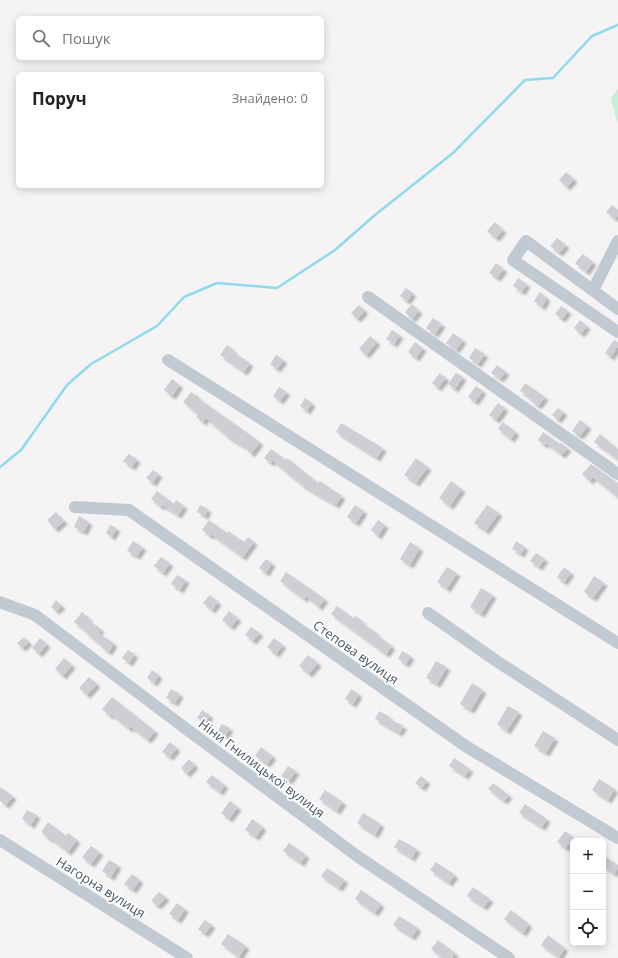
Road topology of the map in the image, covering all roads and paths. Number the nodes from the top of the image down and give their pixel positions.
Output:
1 (618, 242) edge
2 (593, 290) junction
3 (368, 297) dead end
4 (618, 309) edge
5 (618, 332) edge
6 (168, 360) dead end
7 (618, 474) edge
8 (75, 508) dead end
9 (0, 602) edge
10 (428, 613) dead end
11 (618, 643) edge
12 (618, 740) edge
13 (618, 838) edge
14 (0, 840) edge
15 (187, 958) edge
16 (509, 958) edge

1 - 2 street
2 - 4 street
2 - 5 street
3 - 7 street
6 - 11 street
8 - 13 street, Степова вулиця
9 - 16 street, Ніни Гнилицької вулиця
10 - 12 street
14 - 15 street, Нагорна вулиця

